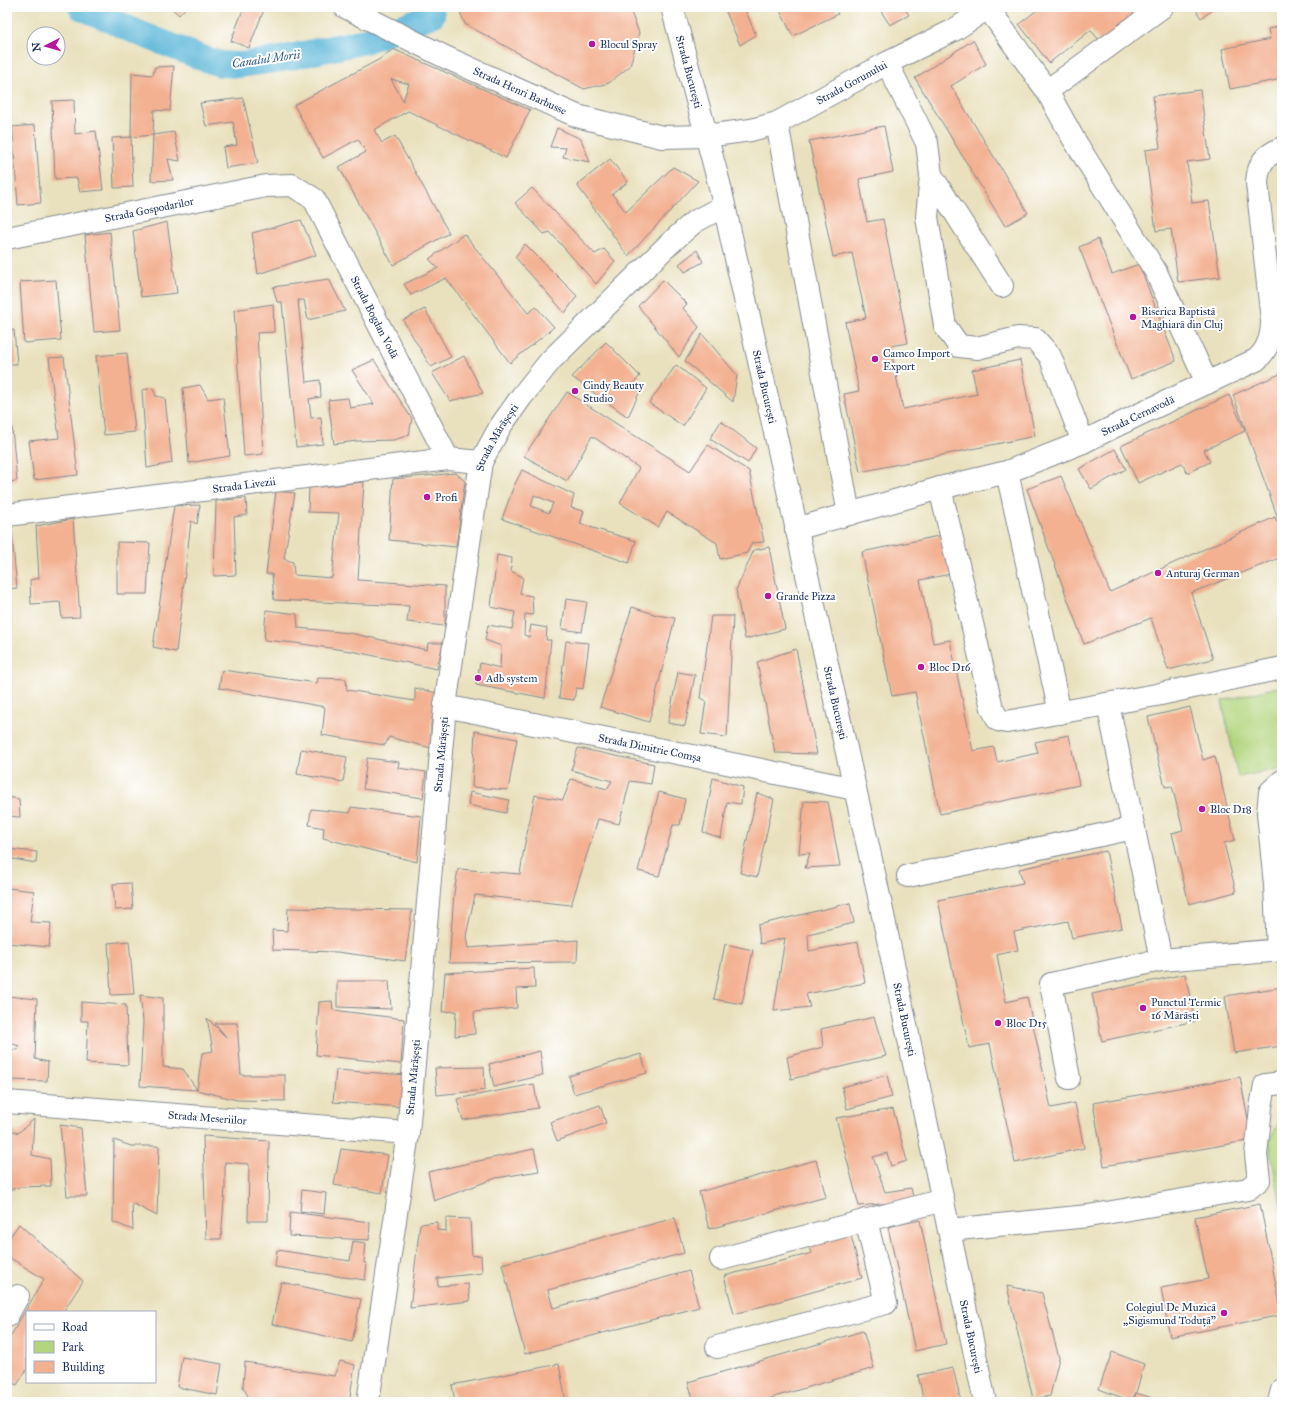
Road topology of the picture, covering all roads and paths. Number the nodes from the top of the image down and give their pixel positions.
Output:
1 (345, 7) edge
2 (672, 7) edge
3 (989, 7) edge
4 (1162, 7) edge
5 (373, 13) edge
6 (887, 63) junction
7 (1047, 91) junction
8 (777, 123) junction
9 (706, 136) junction
10 (1282, 148) edge
11 (931, 175) junction
12 (292, 185) joint
13 (724, 206) junction
14 (7, 238) edge
15 (1002, 286) dead end
16 (1207, 383) junction
17 (1083, 442) junction
18 (448, 459) junction
19 (481, 462) junction
20 (1007, 472) junction
21 (940, 488) junction
22 (849, 514) junction
23 (7, 515) edge
24 (796, 529) junction
25 (1282, 668) edge
26 (1108, 704) junction
27 (445, 706) junction
28 (1060, 713) junction
29 (1282, 781) edge
30 (855, 790) junction
31 (1134, 828) junction
32 (908, 876) dead end
33 (1280, 951) edge
34 (1161, 960) junction
35 (1069, 1078) dead end
36 (1282, 1083) edge
37 (7, 1102) edge
38 (408, 1133) junction
39 (943, 1200) junction
40 (866, 1220) junction
41 (949, 1230) junction
42 (721, 1259) dead end
43 (18, 1296) dead end
44 (7, 1316) edge
45 (717, 1348) dead end
46 (1282, 1390) edge
47 (368, 1402) edge
48 (985, 1402) edge
49 (1278, 1402) edge

1 - 5 street, Strada Henri Barbusse
2 - 9 street, Strada București
3 - 6 street, Strada Gorunului
3 - 7 street
4 - 7 street
5 - 9 street, Strada Henri Barbusse
6 - 8 street, Strada Gorunului
6 - 11 street
7 - 16 street
8 - 9 street, Strada Gorunului
8 - 22 street
9 - 13 street, Strada București
10 - 16 street, Strada Cernavodă
11 - 15 street
11 - 17 street
12 - 14 street, Strada Gospodarilor
12 - 18 street, Strada Bogdan Vodă
13 - 19 street, Strada Mărășești
13 - 24 street, Strada București
16 - 17 street, Strada Cernavodă
17 - 20 street, Strada Cernavodă
18 - 19 street, Strada Livezii
18 - 23 street, Strada Livezii
19 - 27 street, Strada Mărășești
20 - 21 street, Strada Cernavodă
20 - 28 street
21 - 22 street, Strada Cernavodă
21 - 28 street
22 - 24 street, Strada Cernavodă
24 - 30 street, Strada București
25 - 26 street
26 - 28 street
26 - 31 street
27 - 30 street, Strada Dimitrie Comșa
27 - 38 street, Strada Mărășești
29 - 33 street
30 - 39 street, Strada București
31 - 32 street
31 - 34 street
33 - 34 street
34 - 35 street
36 - 41 street
37 - 38 street, Strada Meseriilor
38 - 47 street, Strada Mărășești
39 - 40 street
39 - 41 street, Strada București
40 - 42 street
40 - 45 street
41 - 48 street, Strada București
43 - 44 street
46 - 49 street

